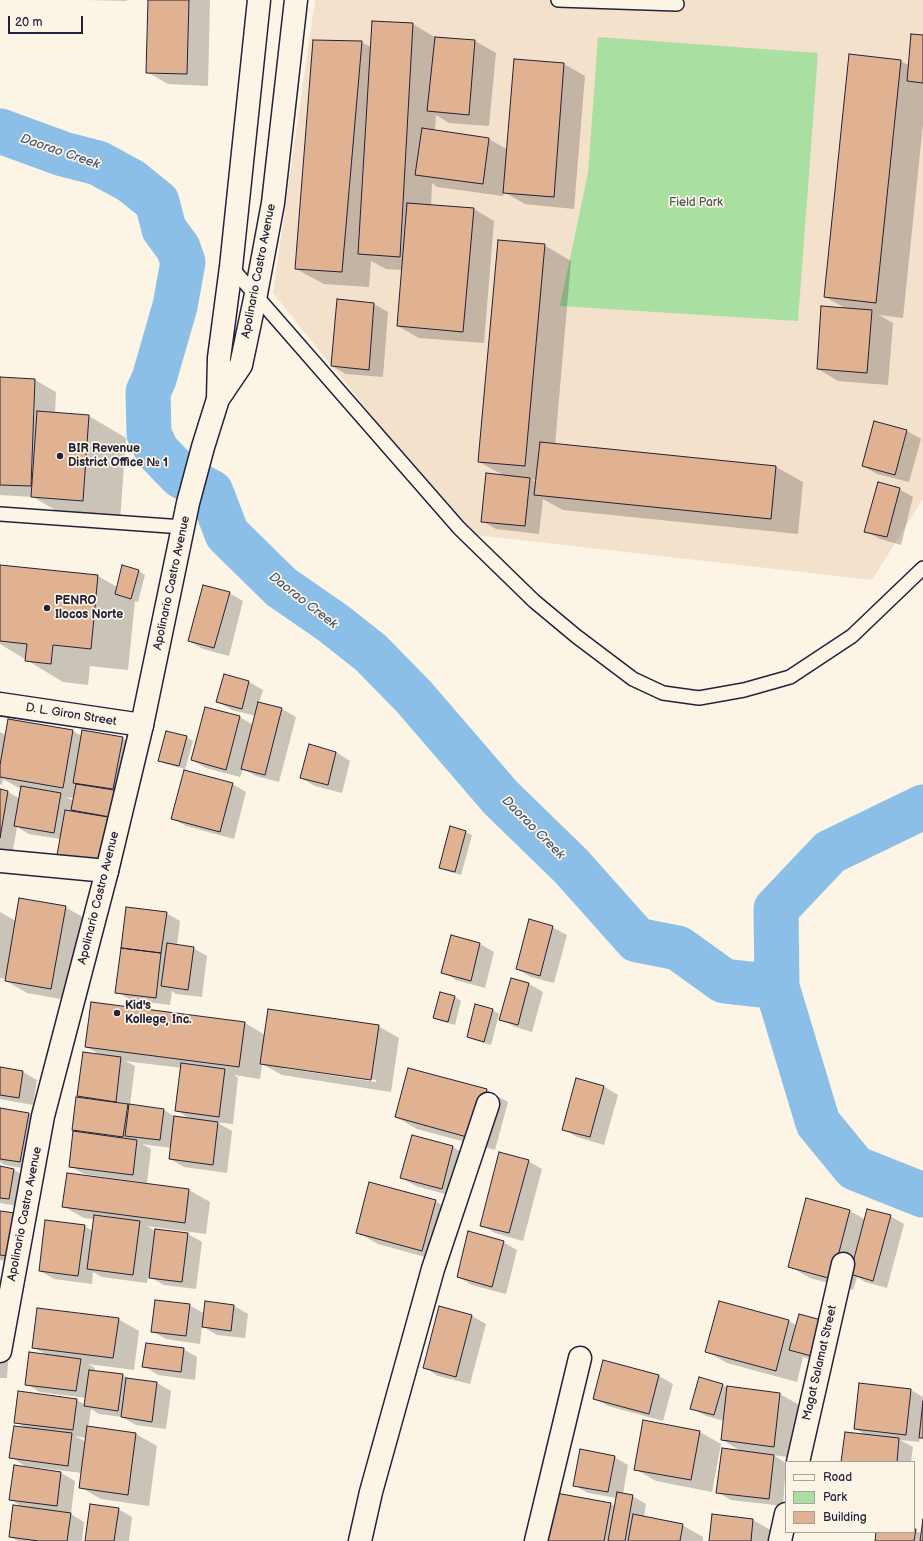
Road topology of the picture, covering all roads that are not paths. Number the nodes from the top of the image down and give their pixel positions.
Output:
1 (259, 0) edge
2 (296, 0) edge
3 (558, 0) edge
4 (676, 4) dead end
5 (231, 267) junction
6 (256, 294) junction
7 (218, 399) junction
8 (0, 514) edge
9 (183, 527) junction
10 (923, 568) edge
11 (0, 704) edge
12 (142, 725) junction
13 (0, 860) edge
14 (107, 871) junction
15 (488, 1104) dead end
16 (843, 1264) dead end
17 (0, 1351) edge
18 (580, 1358) dead end
19 (798, 1461) edge
20 (785, 1518) edge
21 (360, 1541) edge
22 (536, 1541) edge
23 (780, 1541) edge

1 - 5 main road, Apolinario Castro Avenue
2 - 6 main road, Apolinario Castro Avenue
3 - 4 lane
5 - 6 lane
5 - 7 main road, Apolinario Castro Avenue
6 - 7 main road, Apolinario Castro Avenue
6 - 10 lane
7 - 9 main road, Apolinario Castro Avenue
8 - 9 lane
9 - 12 main road, Apolinario Castro Avenue
11 - 12 main road, D. L. Giron Street
12 - 14 main road, Apolinario Castro Avenue
13 - 14 main road
14 - 17 main road, Apolinario Castro Avenue
15 - 21 main road
16 - 19 main road, Magat Salamat Street
18 - 22 main road
20 - 23 main road

